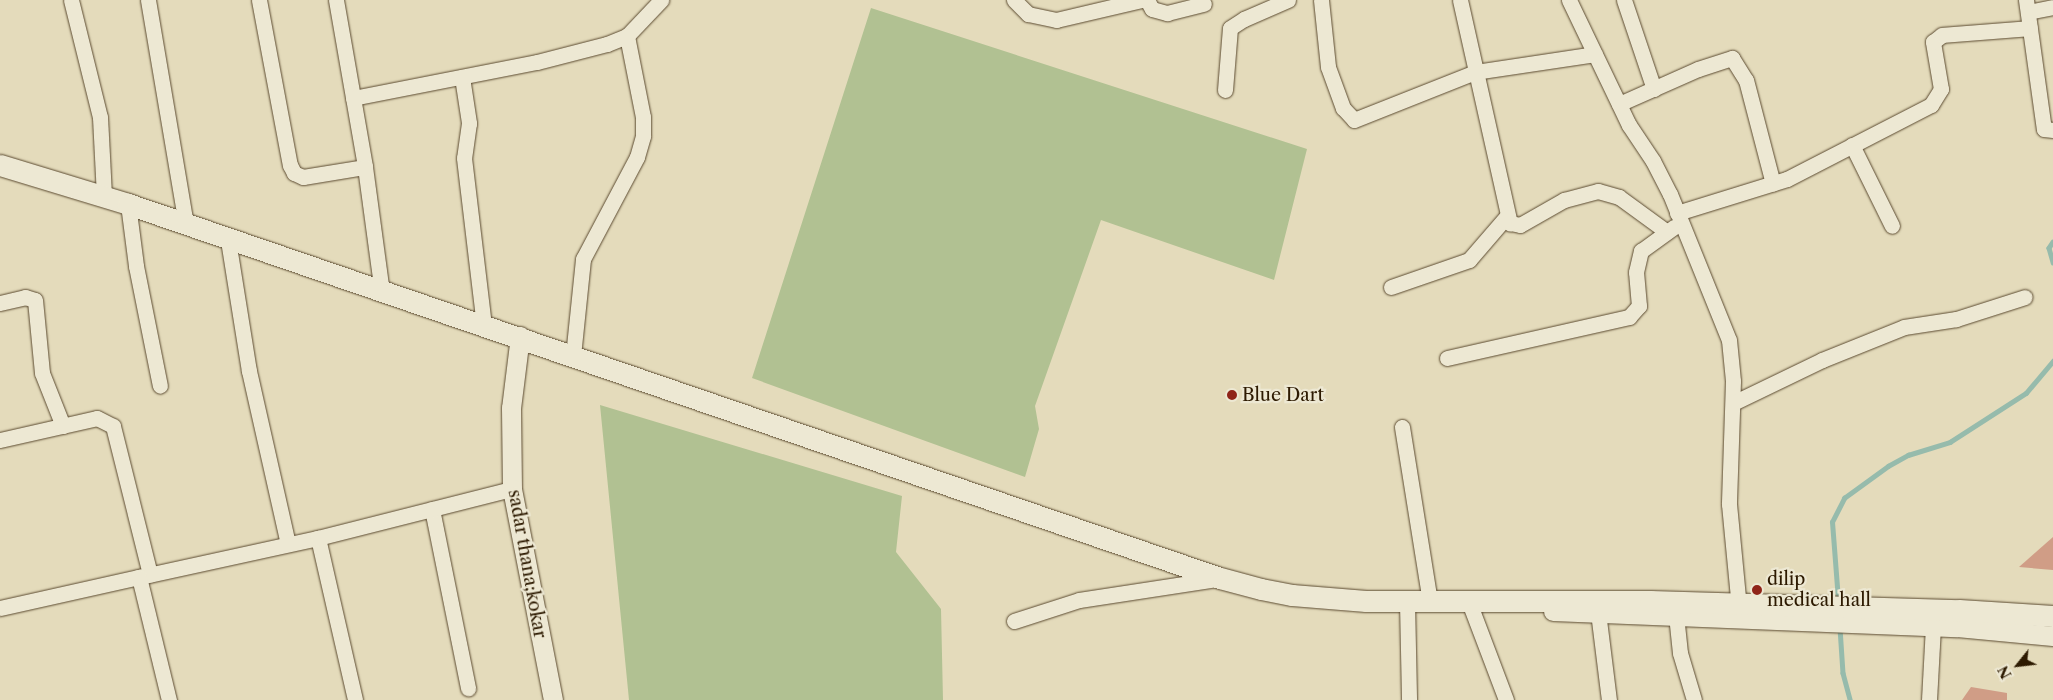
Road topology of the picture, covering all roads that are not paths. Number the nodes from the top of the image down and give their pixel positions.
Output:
1 (71, 0) edge
2 (148, 0) edge
3 (258, 0) edge
4 (336, 0) edge
5 (661, 0) edge
6 (1014, 0) edge
7 (1141, 0) edge
8 (1147, 0) edge
9 (1288, 0) edge
10 (1321, 0) edge
11 (1460, 0) edge
12 (1569, 0) edge
13 (1624, 0) edge
14 (1204, 4) dead end
15 (2027, 6) edge
16 (2053, 7) edge
17 (2030, 28) junction
18 (627, 36) junction
19 (1594, 54) junction
20 (1475, 72) junction
21 (462, 77) junction
22 (1654, 89) junction
23 (1225, 90) dead end
24 (353, 98) junction
25 (1619, 104) junction
26 (2053, 130) edge
27 (1852, 145) junction
28 (0, 165) edge
29 (365, 166) junction
30 (1773, 184) junction
31 (104, 197) junction
32 (128, 204) junction
33 (1506, 217) junction
34 (1679, 217) junction
35 (186, 224) junction
36 (1892, 226) dead end
37 (1667, 232) junction
38 (228, 240) junction
39 (1391, 287) dead end
40 (382, 292) junction
41 (2025, 297) dead end
42 (0, 303) edge
43 (484, 325) junction
44 (520, 336) junction
45 (573, 356) junction
46 (1447, 358) dead end
47 (160, 386) dead end
48 (1732, 404) junction
49 (63, 426) junction
50 (1402, 426) dead end
51 (0, 440) edge
52 (512, 490) junction
53 (432, 509) junction
54 (318, 538) junction
55 (288, 544) junction
56 (145, 575) junction
57 (1220, 578) junction
58 (1738, 598) junction
59 (1407, 602) junction
60 (1430, 602) junction
61 (1469, 602) junction
62 (1508, 602) junction
63 (0, 608) edge
64 (1839, 611) junction
65 (2053, 611) edge
66 (1598, 612) junction
67 (1676, 615) junction
68 (2053, 616) edge
69 (1014, 621) dead end
70 (2053, 625) edge
71 (1933, 626) junction
72 (2053, 636) edge
73 (468, 688) dead end
74 (169, 700) edge
75 (355, 700) edge
76 (553, 700) edge
77 (1409, 700) edge
78 (1506, 700) edge
79 (1609, 700) edge
80 (1694, 700) edge
81 (1930, 700) edge

1 - 31 street
2 - 35 street
3 - 29 street
4 - 24 street
5 - 18 street
6 - 7 street
8 - 14 street
9 - 23 street
10 - 20 street
11 - 20 street
12 - 19 street
13 - 22 street
15 - 16 street
15 - 17 street
17 - 26 street
17 - 27 street
18 - 21 street
18 - 45 street
19 - 20 street
19 - 25 street
20 - 33 street
21 - 24 street
21 - 43 street
22 - 25 street
22 - 30 street
24 - 29 street
25 - 34 street
27 - 30 street
27 - 36 street
28 - 31 main road
29 - 40 street
30 - 34 street
31 - 32 main road
32 - 35 main road
32 - 47 street
33 - 37 street
33 - 39 street
34 - 37 street
34 - 48 street
35 - 38 main road
37 - 46 street
38 - 40 main road
38 - 55 street
40 - 43 main road
41 - 48 street
42 - 49 street
43 - 44 main road
44 - 45 main road
44 - 52 street, sadar thana;kokar
45 - 57 main road
48 - 58 street
49 - 51 street
49 - 56 street
50 - 60 street
52 - 53 street
52 - 76 street, sadar thana;kokar
53 - 54 street
53 - 73 street
54 - 55 street
54 - 75 street
55 - 56 street
56 - 63 street
56 - 74 street
57 - 59 main road
57 - 69 street
58 - 62 street
58 - 64 street
59 - 60 main road
59 - 77 street
60 - 61 main road
61 - 62 main road
61 - 78 street
62 - 64 main road
62 - 66 street
64 - 65 street
64 - 67 street
64 - 68 main road
64 - 70 main road
64 - 71 street
66 - 67 street
66 - 79 street
67 - 80 street
71 - 72 street
71 - 81 street

